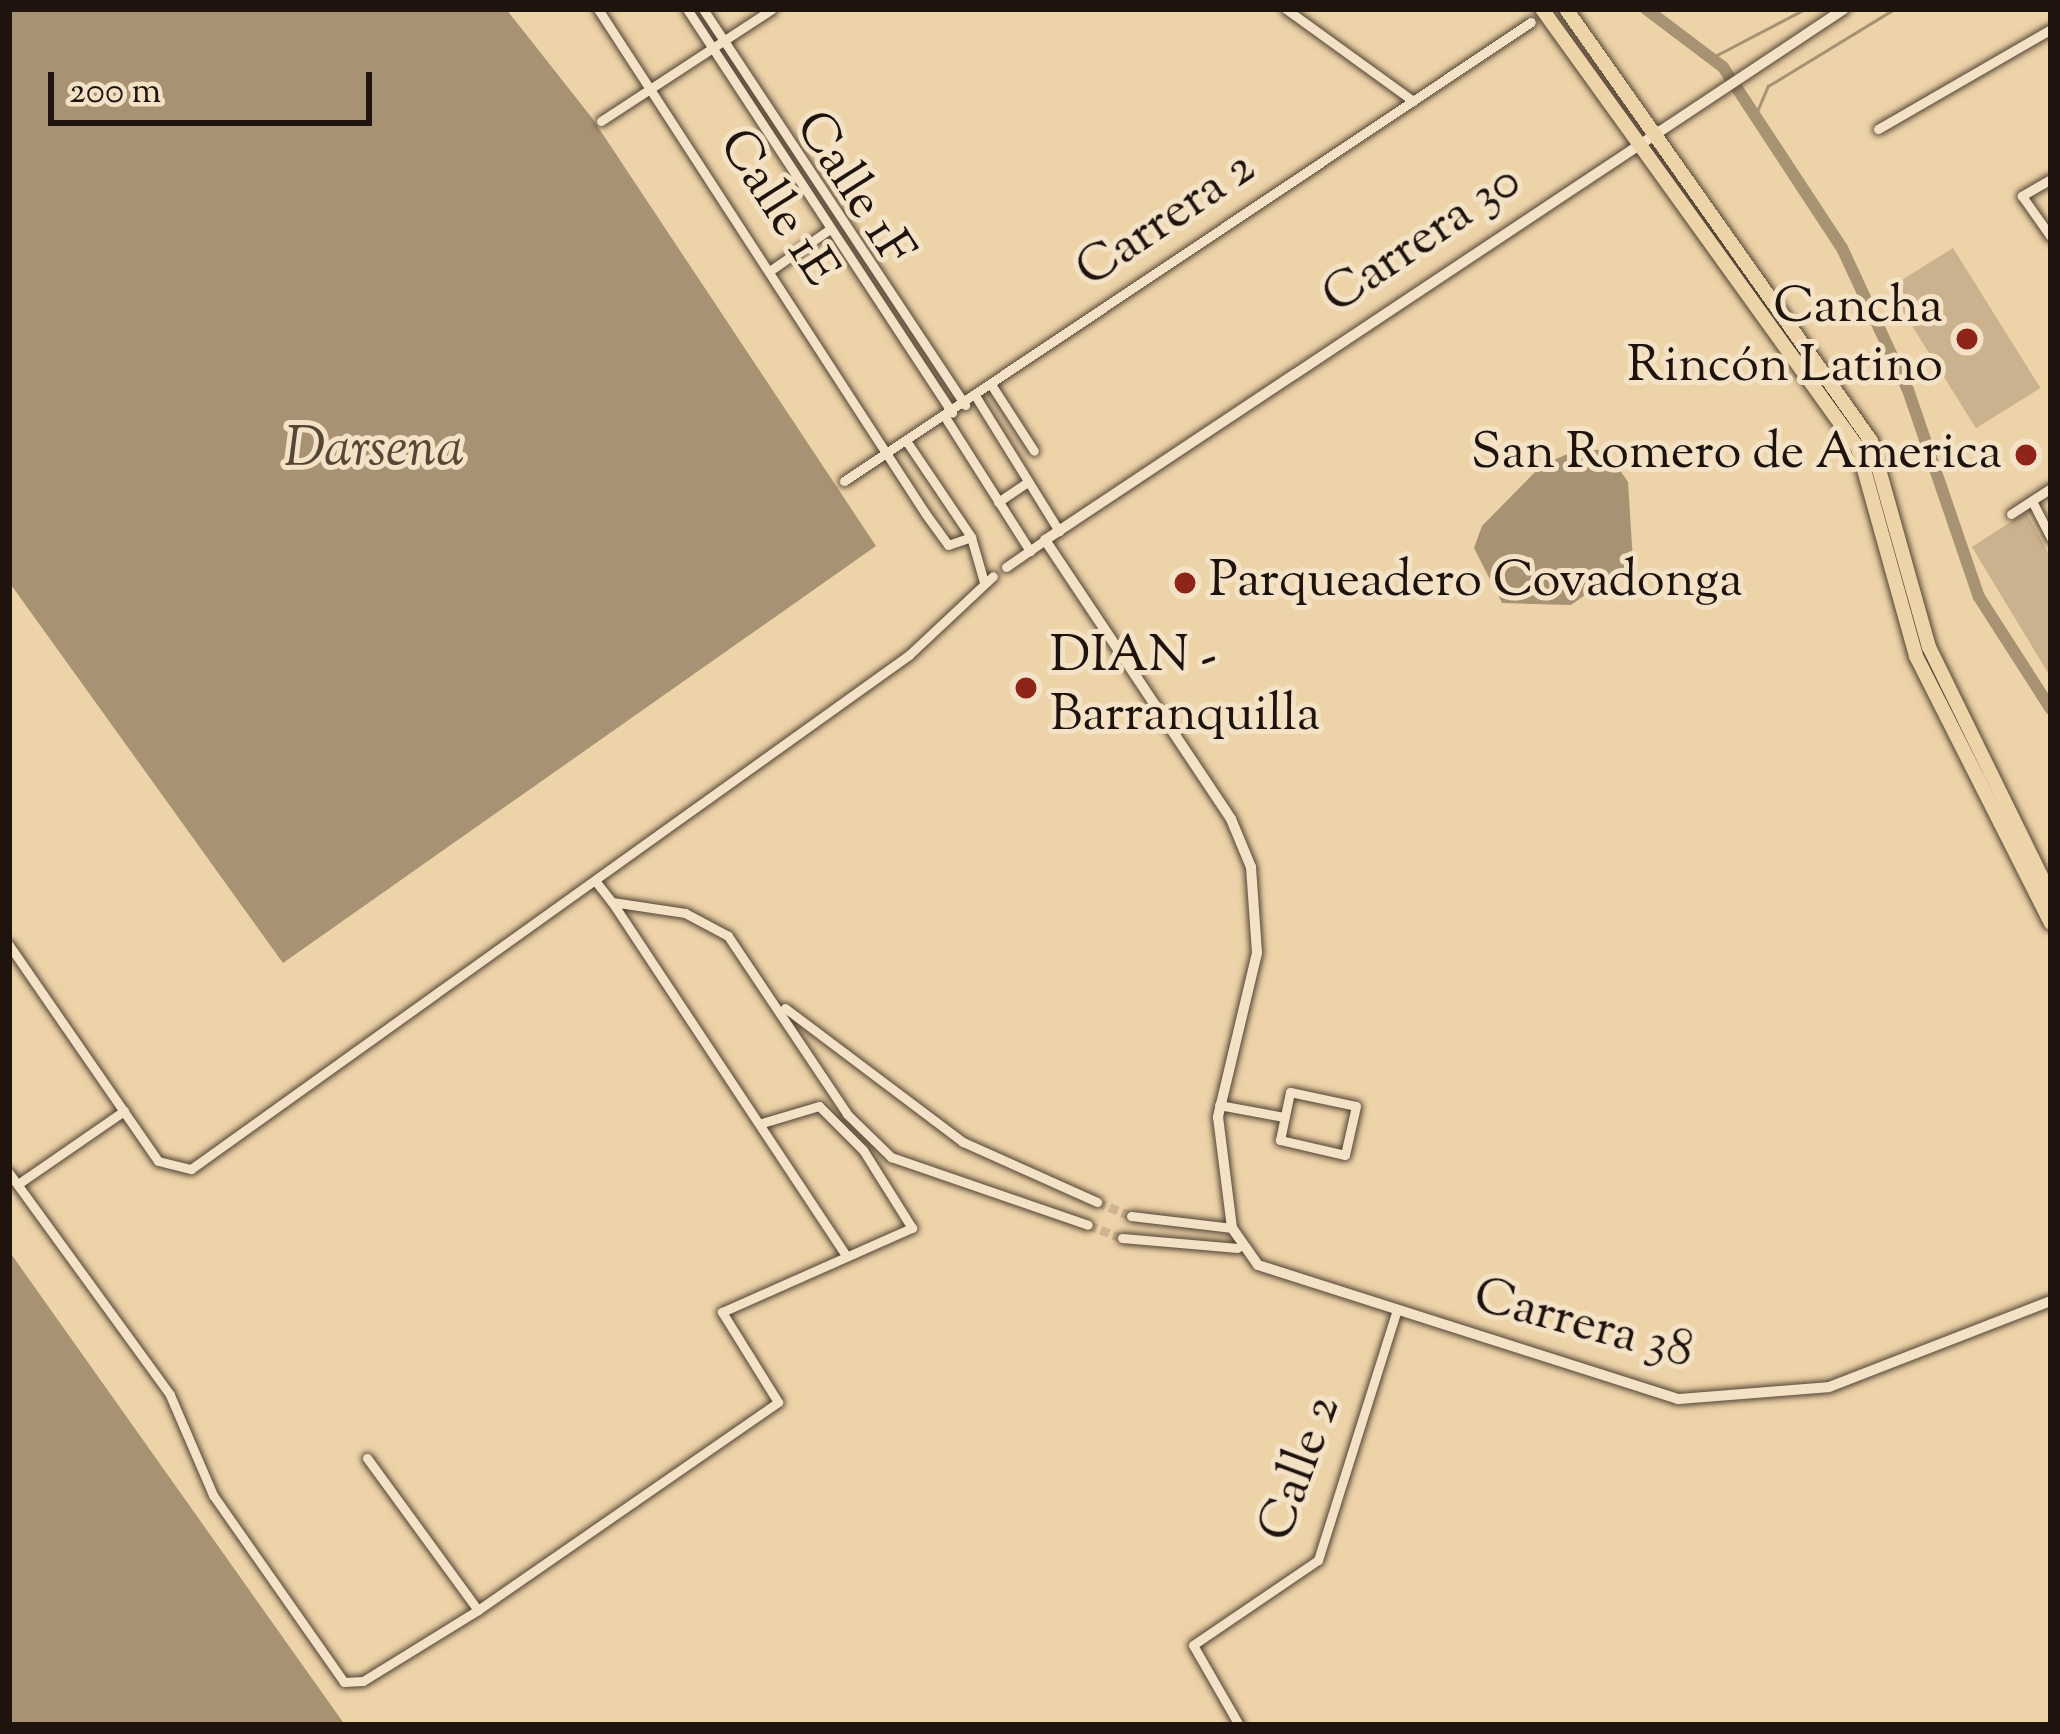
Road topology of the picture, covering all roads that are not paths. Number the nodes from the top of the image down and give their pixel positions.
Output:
1 (598, 9) edge
2 (687, 9) edge
3 (703, 9) edge
4 (772, 9) edge
5 (1286, 9) edge
6 (1542, 9) edge
7 (1565, 9) edge
8 (1844, 9) edge
9 (1531, 22) dead end
10 (2051, 28) edge
11 (724, 41) junction
12 (713, 48) junction
13 (650, 89) junction
14 (1413, 101) junction
15 (601, 121) dead end
16 (1878, 129) dead end
17 (1657, 132) junction
18 (1638, 145) junction
19 (2051, 179) edge
20 (830, 201) junction
21 (818, 210) junction
22 (830, 230) junction
23 (2051, 237) edge
24 (771, 269) junction
25 (992, 386) junction
26 (976, 397) junction
27 (964, 405) junction
28 (948, 415) junction
29 (907, 442) junction
30 (1034, 451) dead end
31 (887, 454) junction
32 (844, 482) dead end
33 (1028, 482) junction
34 (2051, 488) edge
35 (2032, 501) junction
36 (998, 502) junction
37 (2011, 514) dead end
38 (1059, 531) junction
39 (971, 537) junction
40 (2051, 538) edge
41 (1045, 540) junction
42 (1030, 551) junction
43 (1006, 567) dead end
44 (597, 883) junction
45 (2051, 896) edge
46 (612, 902) junction
47 (2051, 923) edge
48 (9, 945) edge
49 (781, 1005) junction
50 (1220, 1105) junction
51 (124, 1111) junction
52 (1285, 1117) junction
53 (762, 1123) junction
54 (9, 1173) edge
55 (19, 1184) junction
56 (1097, 1202) tunnel mouth
57 (1131, 1216) tunnel mouth
58 (1088, 1225) tunnel mouth
59 (1232, 1228) junction
60 (1122, 1238) tunnel mouth
61 (1238, 1248) junction
62 (844, 1253) junction
63 (2051, 1300) edge
64 (1396, 1312) junction
65 (367, 1457) dead end
66 (478, 1610) junction
67 (1239, 1725) edge

1 - 13 street, Calle 1E
2 - 12 street, Calle 1F
3 - 11 street, Calle 1F
4 - 11 street
5 - 14 street
6 - 18 main road
7 - 17 main road
8 - 17 street, Carrera 30
9 - 14 street, Carrera 2
10 - 16 street
11 - 12 street
11 - 20 street, Calle 1F
12 - 13 street
12 - 21 street, Calle 1F
13 - 15 street
13 - 24 street, Calle 1E
14 - 25 street, Carrera 2
17 - 18 street, Carrera 30
17 - 45 main road
18 - 38 street, Carrera 30
18 - 47 main road
19 - 23 street
20 - 21 street
20 - 27 street, Calle 1F
21 - 22 street, Calle 1F
22 - 24 street
22 - 28 street, Calle 1F
24 - 31 street, Calle 1E
25 - 26 street, Carrera 2
25 - 30 street
26 - 27 street, Carrera 2
26 - 33 street
27 - 28 street, Carrera 2
28 - 29 street, Carrera 2
28 - 36 street, Calle 1F
29 - 31 street, Carrera 2
29 - 39 street
31 - 32 street, Carrera 2
31 - 39 street, Calle 1E
33 - 36 street
33 - 38 street
34 - 35 street
35 - 37 street
35 - 40 street
36 - 42 street, Calle 1F
38 - 41 street, Carrera 30
39 - 44 street
41 - 42 street
41 - 50 street
42 - 43 street
44 - 46 street
44 - 51 street
46 - 49 street
46 - 53 street
48 - 51 street
49 - 56 street
49 - 58 street
50 - 52 street
50 - 59 street
51 - 55 street
52 - 52 street
53 - 62 street
53 - 62 street
54 - 55 street
55 - 66 street
57 - 59 street
59 - 61 street
60 - 61 street
61 - 64 street, Carrera 38
62 - 66 street
63 - 64 street, Carrera 38
64 - 67 street, Calle 2
65 - 66 street

